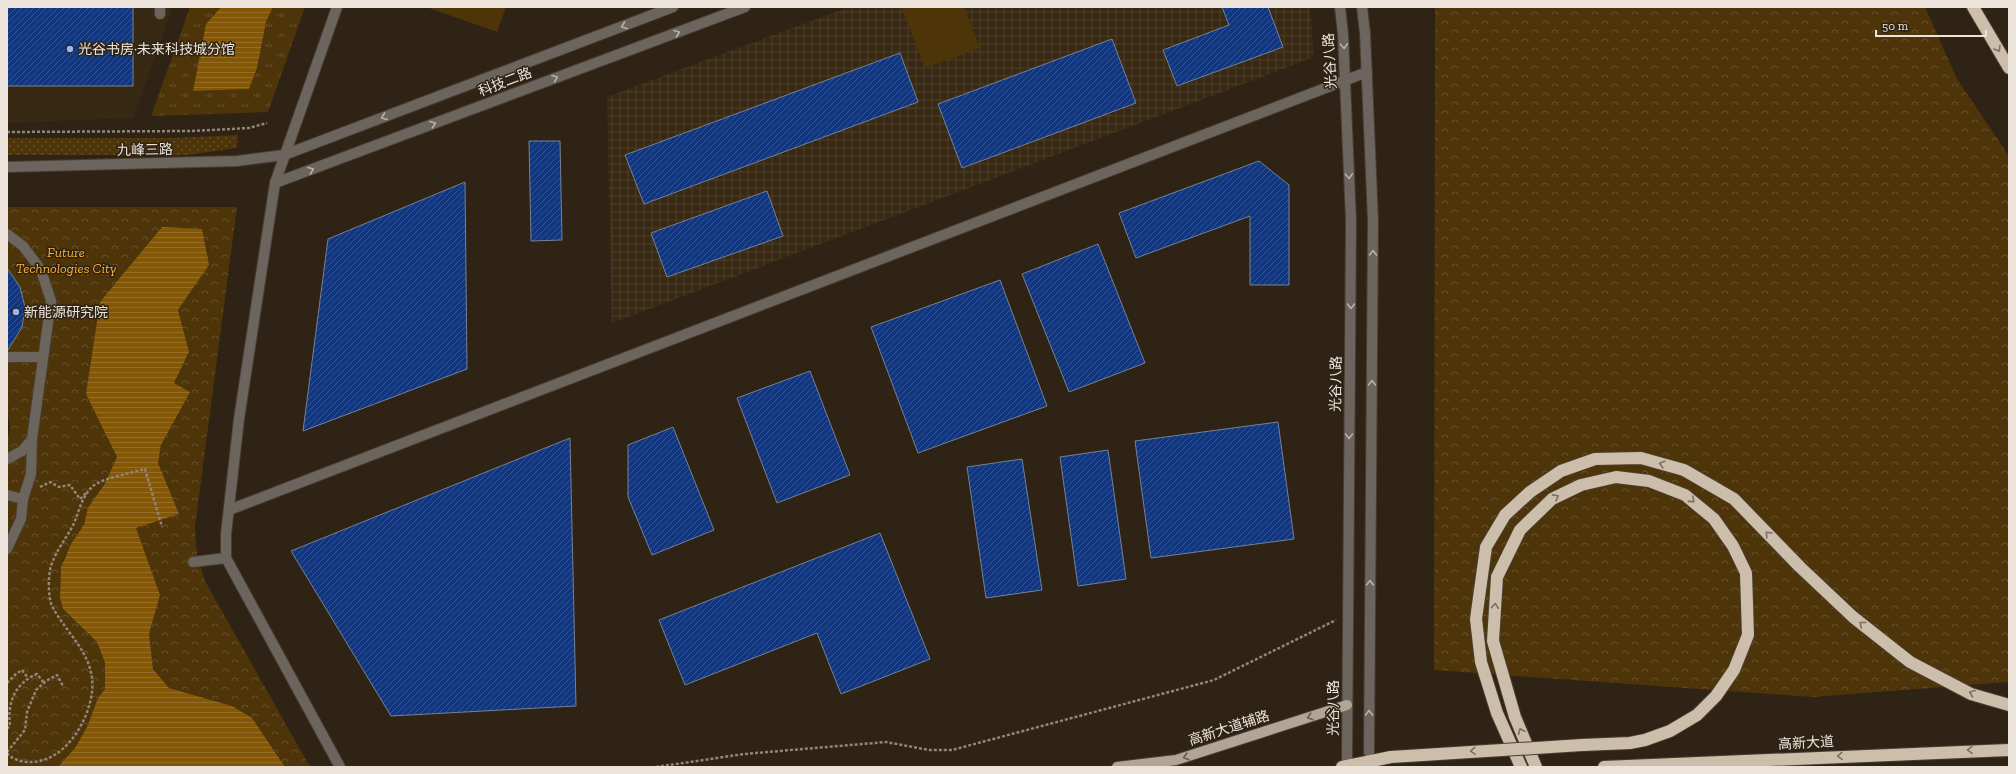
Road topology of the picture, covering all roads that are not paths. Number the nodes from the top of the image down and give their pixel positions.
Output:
1 (337, 7) edge
2 (673, 7) edge
3 (745, 7) edge
4 (1340, 7) edge
5 (1362, 7) edge
6 (1973, 7) edge
7 (2009, 68) edge
8 (1367, 72) junction
9 (1345, 80) junction
10 (284, 155) junction
11 (7, 167) edge
12 (275, 183) junction
13 (7, 234) edge
14 (7, 357) edge
15 (43, 357) junction
16 (32, 440) junction
17 (7, 459) edge
18 (7, 495) edge
19 (24, 499) junction
20 (229, 510) junction
21 (7, 549) edge
22 (226, 558) junction
23 (193, 562) dead end
24 (2009, 704) edge
25 (1347, 705) junction
26 (2009, 750) edge
27 (1369, 752) dead end
28 (1344, 764) edge
29 (340, 767) edge
30 (1118, 767) edge
31 (1521, 767) edge
32 (1536, 767) edge
33 (1604, 767) edge

1 - 10 street
2 -> 10 street, 科技二路
12 -> 3 street, 科技二路
4 -> 9 street, 光谷八路
5 - 8 street
6 -> 7 highway
8 - 9 street
27 -> 8 street
9 - 20 street
9 -> 25 street, 光谷八路
10 - 11 street, 九峰三路
10 - 12 street
12 - 20 street
13 - 15 street
14 - 15 street
15 - 16 street
16 - 17 street
16 - 19 street
18 - 19 street
19 - 21 street
20 - 22 street
22 - 23 street
22 - 29 street
24 -> 31 highway
25 - 28 street, 光谷八路
25 -> 30 main road, 高新大道辅路
26 -> 33 highway, 高新大道
32 -> 28 highway, bridge

